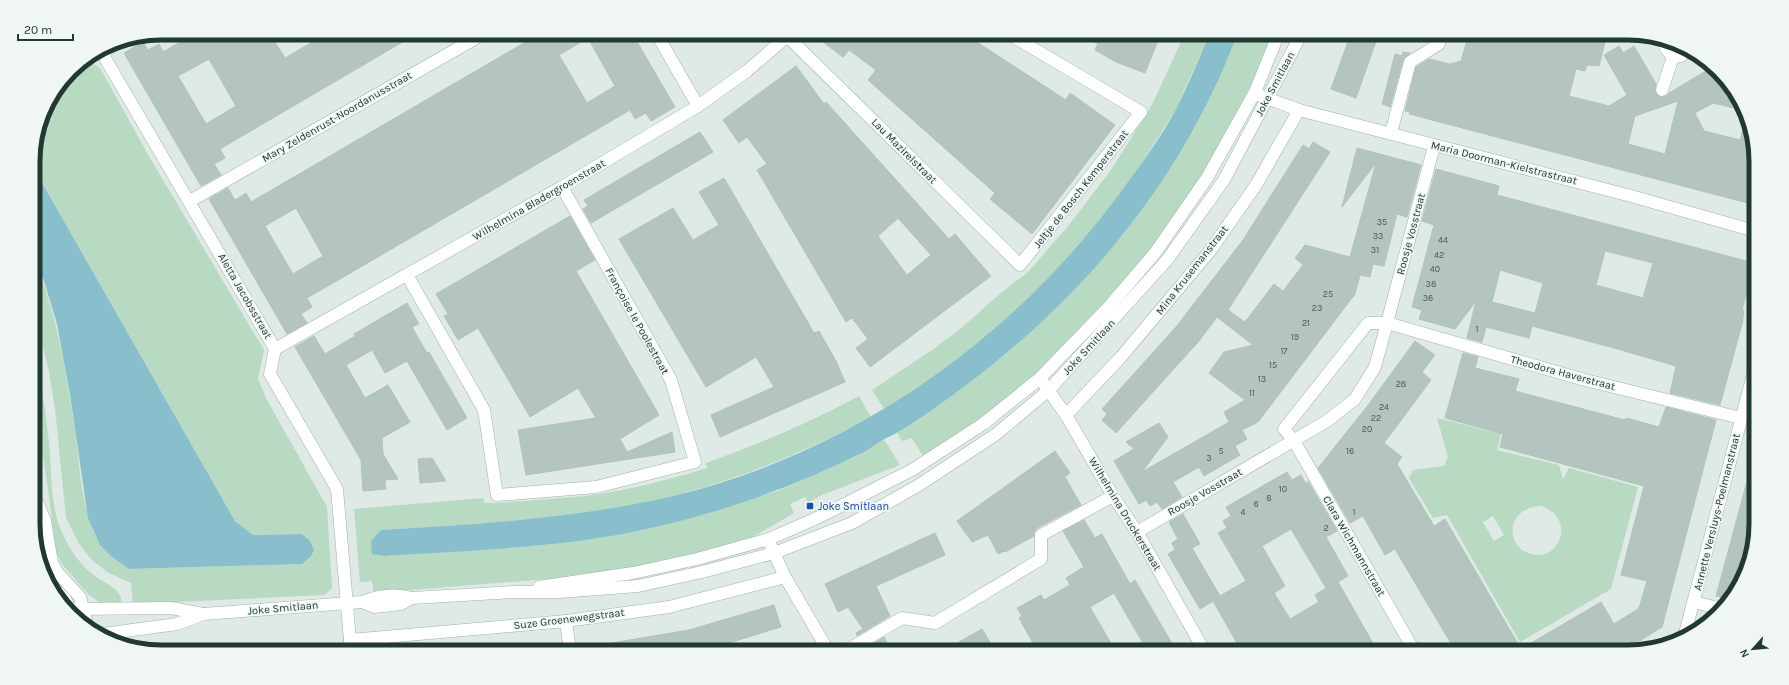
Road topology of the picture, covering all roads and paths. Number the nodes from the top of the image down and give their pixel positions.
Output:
1 (473, 40) edge
2 (660, 40) edge
3 (784, 40) edge
4 (795, 40) edge
5 (1020, 40) edge
6 (1276, 40) edge
7 (1298, 40) edge
8 (1440, 40) edge
9 (1665, 45) edge
10 (1685, 54) edge
11 (102, 55) edge
12 (1673, 57) junction
13 (1662, 90) dead end
14 (1255, 92) junction
15 (1268, 99) junction
16 (698, 106) junction
17 (1299, 110) junction
18 (1391, 133) junction
19 (1434, 146) junction
20 (562, 187) junction
21 (190, 201) junction
22 (1749, 229) edge
23 (1020, 266) joint
24 (406, 275) junction
25 (1387, 323) junction
26 (275, 349) junction
27 (1039, 379) junction
28 (1749, 389) edge
29 (1049, 390) junction
30 (1066, 415) junction
31 (1741, 418) junction
32 (1294, 441) junction
33 (1113, 496) junction
34 (40, 509) edge
35 (1137, 532) junction
36 (768, 538) junction
37 (774, 553) junction
38 (785, 577) junction
39 (513, 592) junction
40 (1694, 602) junction
41 (347, 603) junction
42 (1716, 608) edge
43 (84, 609) junction
44 (76, 610) edge
45 (204, 614) junction
46 (87, 619) edge
47 (566, 621) junction
48 (1686, 630) edge
49 (108, 633) edge
50 (350, 645) edge
51 (359, 645) edge
52 (569, 645) edge
53 (825, 645) edge
54 (856, 645) edge
55 (1201, 645) edge
56 (1411, 645) edge

1 - 21 street, Mary Zeldenrust-Noordanusstraat
2 - 16 street
3 - 16 street, Wilhelmina Bladergroenstraat
4 - 23 street, Lau Mazirelstraat
5 - 23 street, Jeltje de Bosch Kemperstraat
6 - 14 street, Joke Smitlaan
7 - 15 street, Joke Smitlaan
8 - 18 street
9 - 12 street
10 - 12 street
11 - 21 street, Aletta Jacobsstraat
12 - 13 street
14 - 15 street, Maria Doorman-Kielstrastraat
14 - 27 street, Joke Smitlaan
15 - 17 street, Maria Doorman-Kielstrastraat
15 - 29 street, Joke Smitlaan
16 - 20 street, Wilhelmina Bladergroenstraat
17 - 18 street, Maria Doorman-Kielstrastraat
17 - 30 street, Mina Krusemanstraat
18 - 19 street, Maria Doorman-Kielstrastraat
19 - 22 street, Maria Doorman-Kielstrastraat
19 - 25 street, Roosje Vosstraat
20 - 24 street, Wilhelmina Bladergroenstraat
20 - 24 street, Françoise le Poolestraat
21 - 26 street, Aletta Jacobsstraat
24 - 26 street, Wilhelmina Bladergroenstraat
25 - 31 street, Theodora Haverstraat
25 - 32 street, Roosje Vosstraat
25 - 32 street
26 - 41 street, Aletta Jacobsstraat
27 - 29 street, Wilhelmina Druckerstraat
27 - 36 street, Joke Smitlaan
28 - 31 street, Annette Versluys-Poelmanstraat
29 - 30 street, Wilhelmina Druckerstraat
29 - 37 street, Joke Smitlaan
30 - 33 street, Wilhelmina Druckerstraat
31 - 40 street, Annette Versluys-Poelmanstraat
32 - 35 street, Roosje Vosstraat
32 - 56 street, Clara Wichmannstraat
33 - 35 street, Wilhelmina Druckerstraat
33 - 54 street
34 - 43 street
35 - 55 street, Wilhelmina Druckerstraat
36 - 37 street
36 - 39 street, Joke Smitlaan
37 - 38 street
37 - 39 street, Joke Smitlaan
38 - 47 street, Suze Groenewegstraat
38 - 53 street
39 - 41 street, Joke Smitlaan
40 - 42 street
40 - 48 street, Annette Versluys-Poelmanstraat
41 - 45 street, Joke Smitlaan
41 - 50 street, Aletta Jacobsstraat
43 - 44 street, Joke Smitlaan
43 - 45 street, Joke Smitlaan
43 - 46 street
45 - 49 street, Joke Smitlaan
47 - 51 street, Suze Groenewegstraat
47 - 52 street

